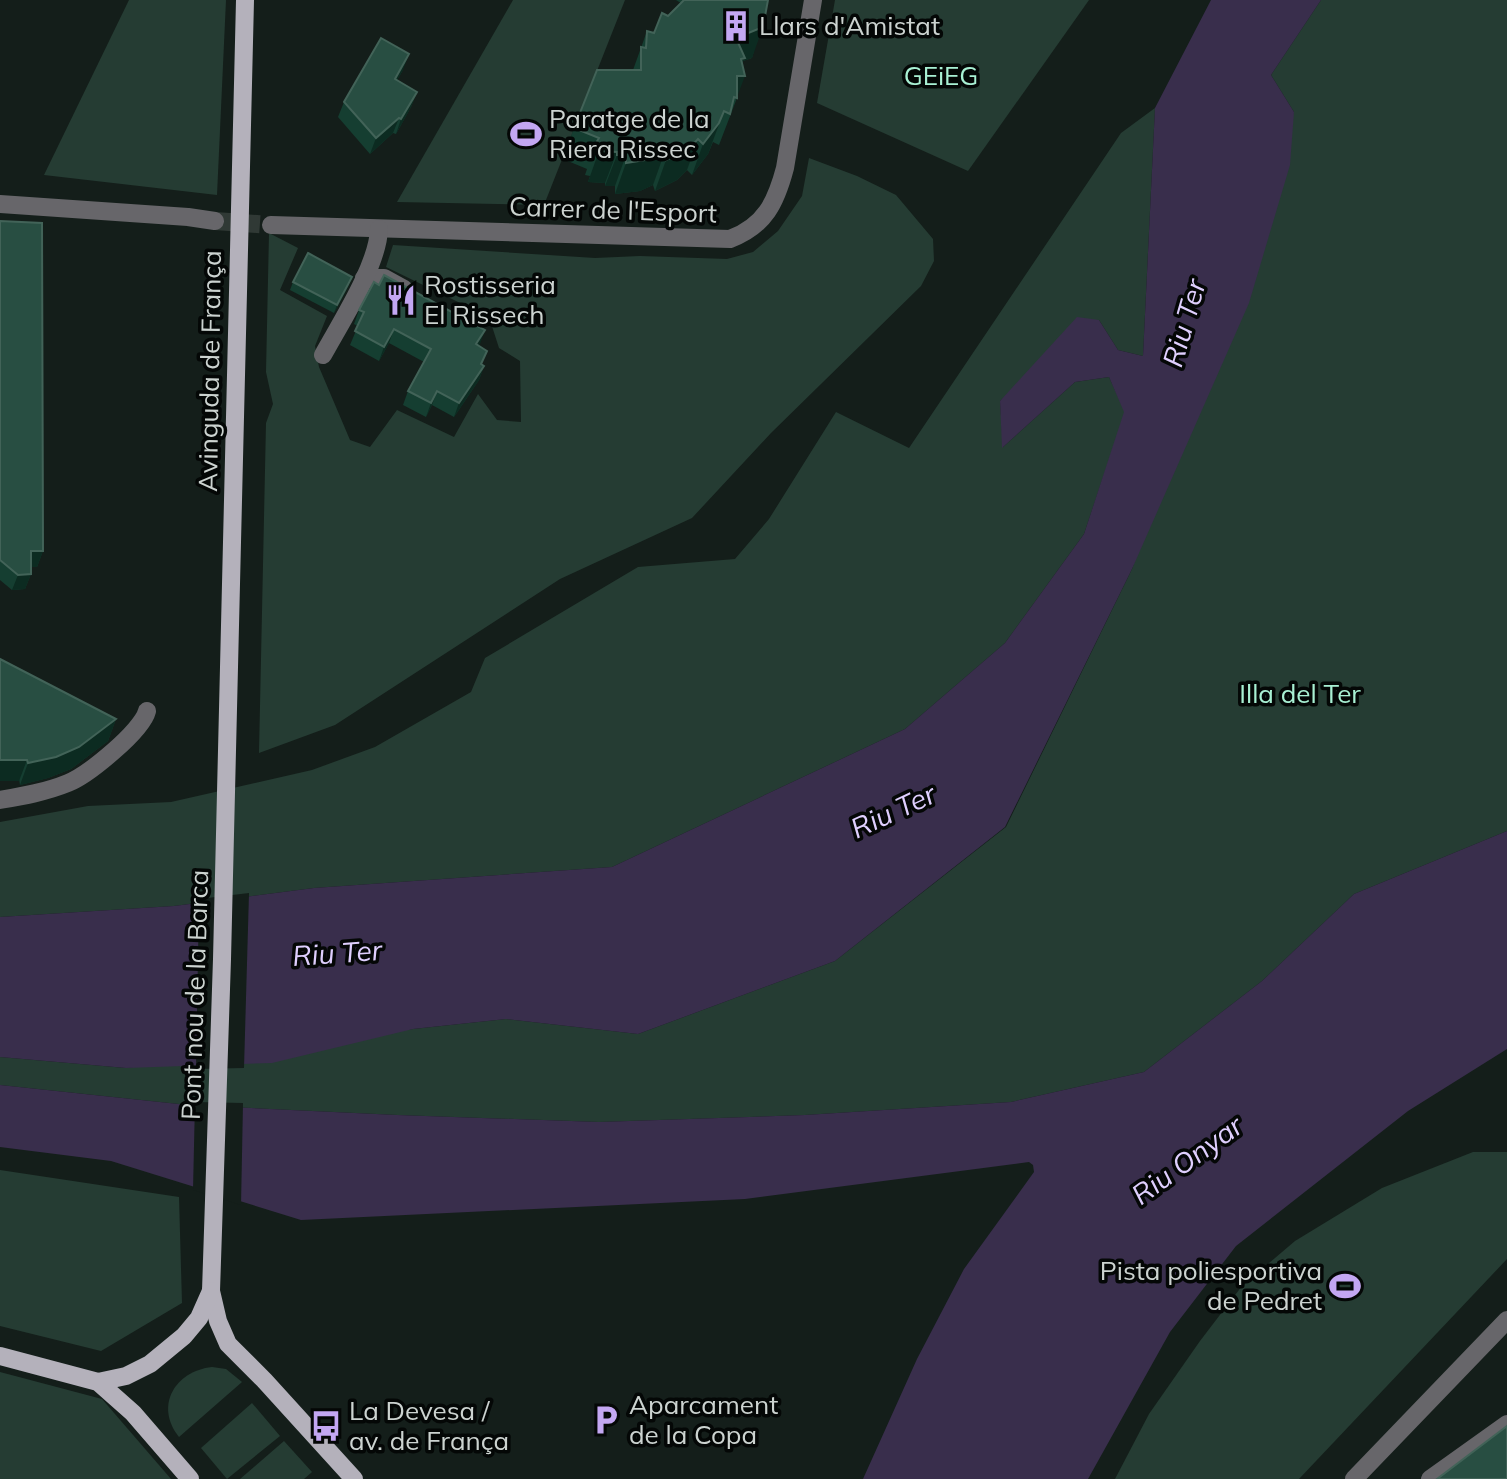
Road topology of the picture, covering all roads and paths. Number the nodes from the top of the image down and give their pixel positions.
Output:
1 (245, 0) edge
2 (813, 0) edge
3 (0, 204) edge
4 (215, 221) tunnel mouth
5 (271, 225) tunnel mouth
6 (379, 229) junction
7 (364, 278) junction
8 (419, 297) edge
9 (323, 355) dead end
10 (147, 711) dead end
11 (227, 743) joint
12 (0, 800) edge
13 (211, 1292) junction
14 (1507, 1320) edge
15 (0, 1356) edge
16 (98, 1382) junction
17 (1507, 1424) edge
18 (190, 1479) edge
19 (354, 1479) edge
20 (1354, 1479) edge
21 (1430, 1479) edge

1 - 11 main road, Avinguda de França
2 - 6 street, Carrer de l'Esport
3 - 4 street
5 - 6 street, Carrer de l'Esport
6 - 7 street
7 - 8 street
7 - 9 street
10 - 12 street
11 - 13 main road, Pont nou de la Barca
13 - 16 main road
13 - 19 main road
14 - 20 street
15 - 16 main road
16 - 18 main road
17 - 21 street

